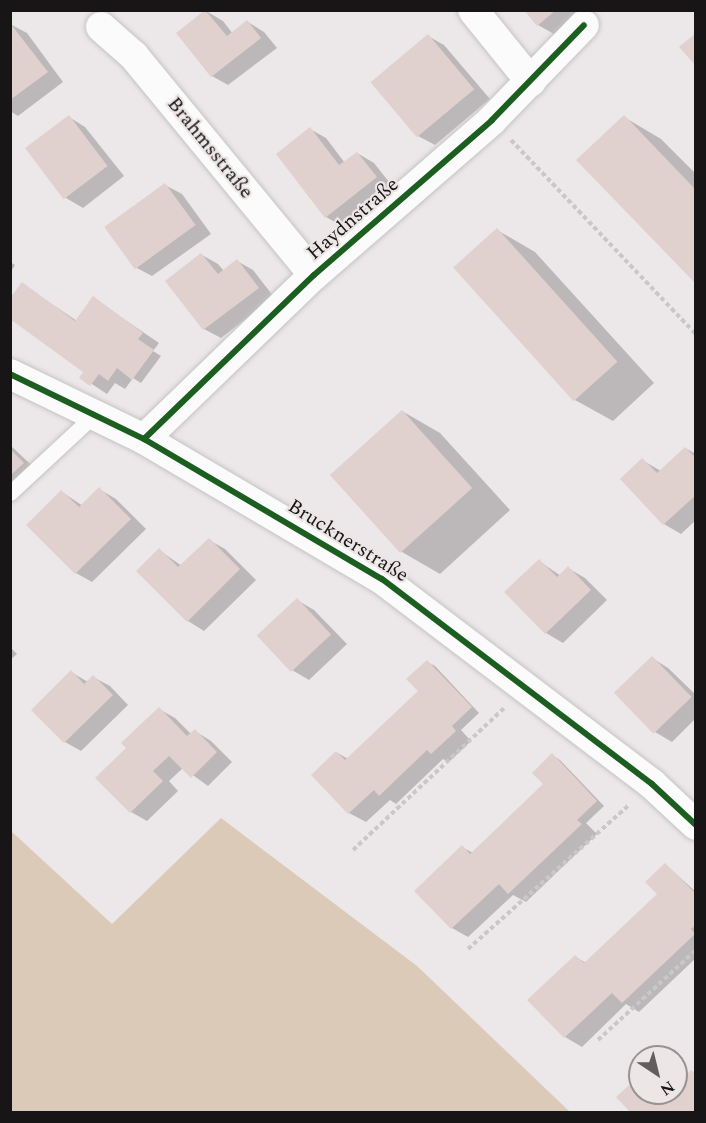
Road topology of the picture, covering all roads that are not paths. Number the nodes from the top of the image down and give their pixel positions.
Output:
1 (473, 10) edge
2 (584, 25) dead end
3 (101, 27) dead end
4 (531, 82) junction
5 (314, 275) junction
6 (10, 374) edge
7 (94, 415) junction
8 (144, 439) junction
9 (10, 493) edge
10 (696, 825) edge

1 - 4 street
2 - 4 street, Haydnstraße
3 - 5 street, Brahmsstraße
4 - 5 street, Haydnstraße
5 - 8 street, Haydnstraße
6 - 7 street, Brucknerstraße
7 - 8 street, Brucknerstraße
7 - 9 lane
8 - 10 street, Brucknerstraße

